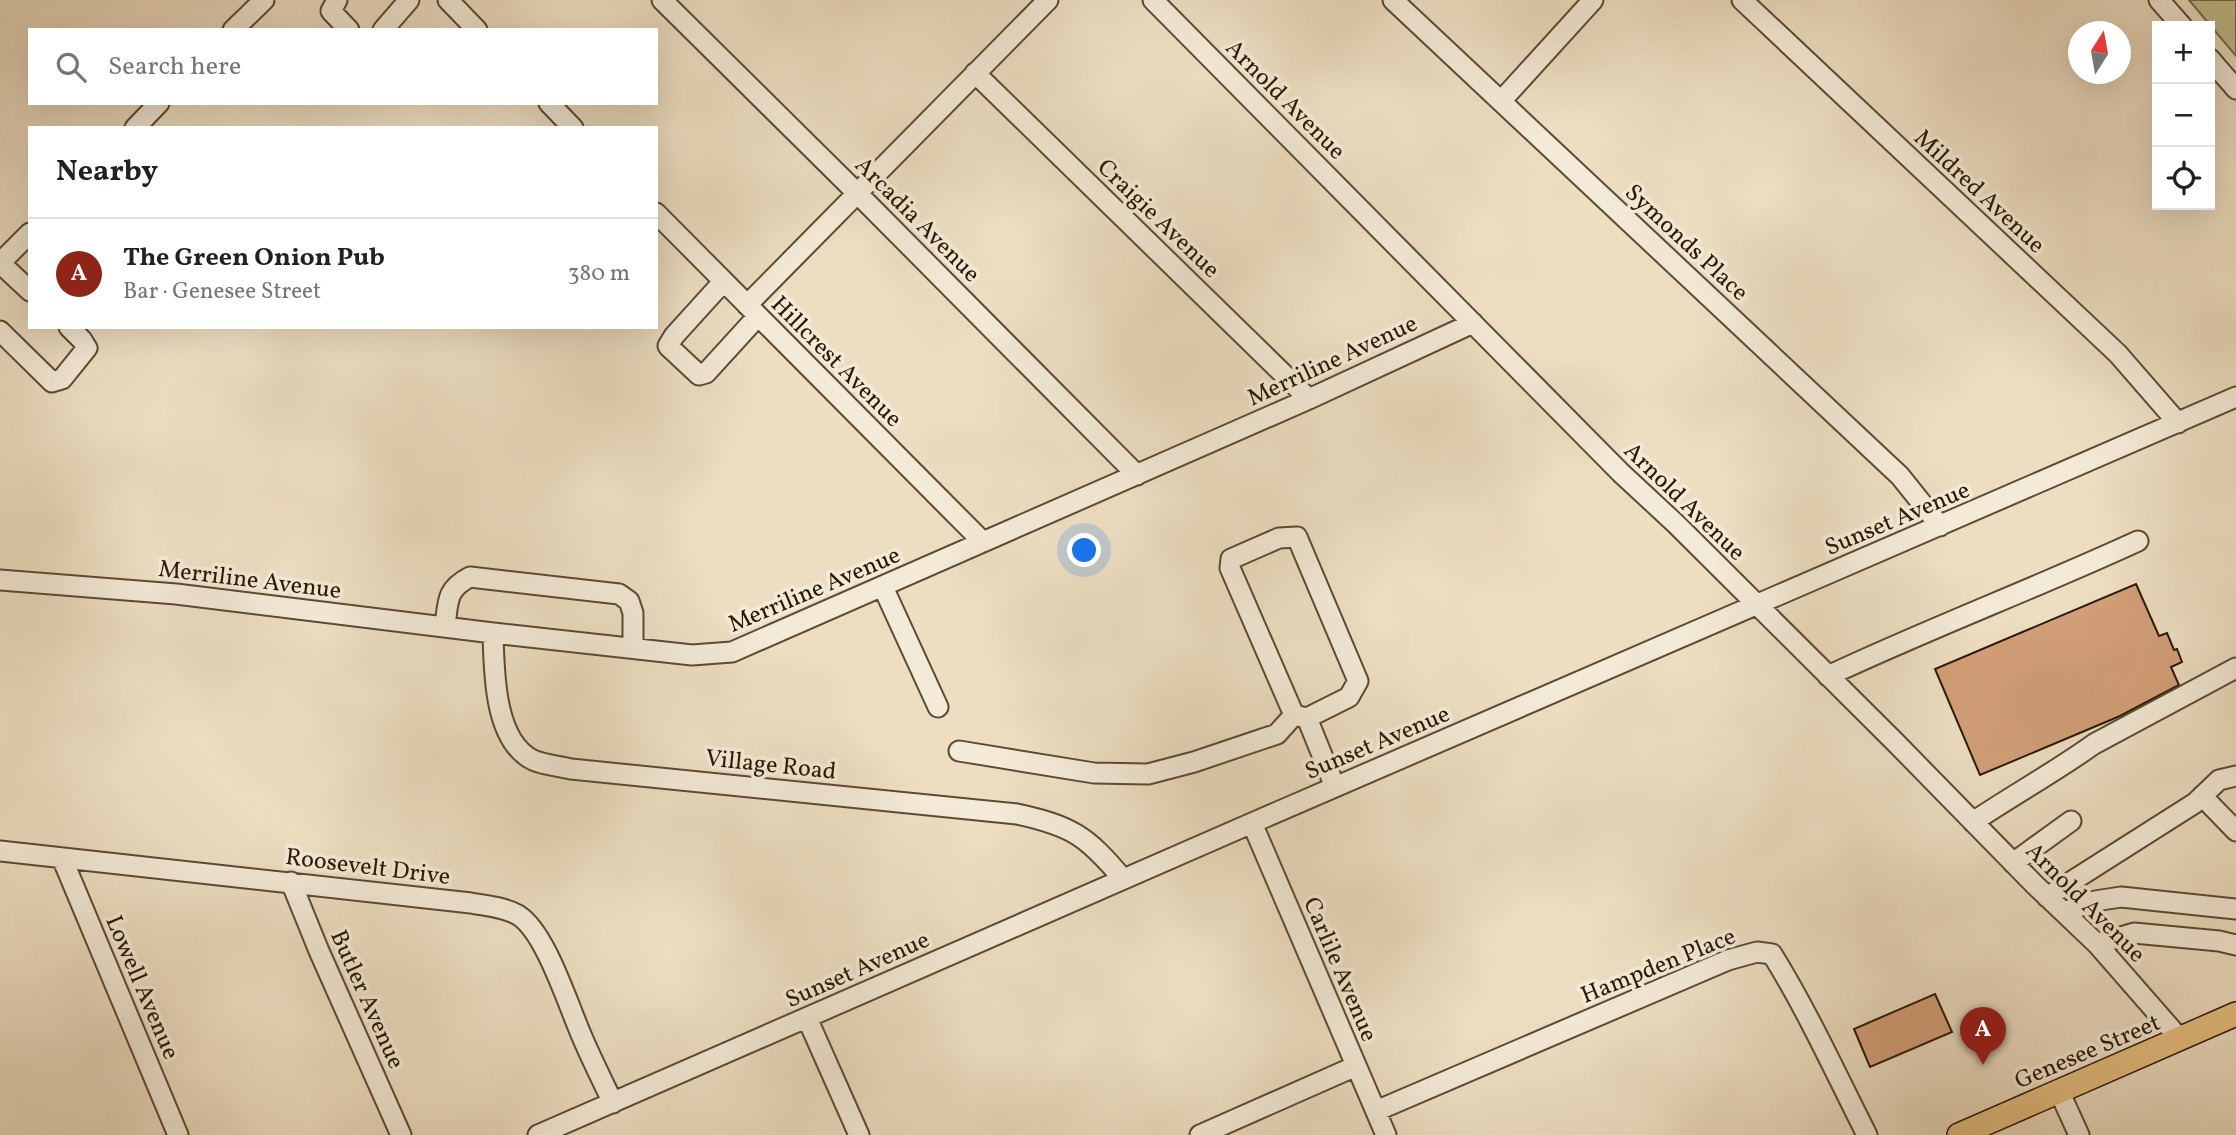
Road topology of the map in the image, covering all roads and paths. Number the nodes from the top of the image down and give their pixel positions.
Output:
1 (264, 0) edge
2 (337, 0) edge
3 (409, 0) edge
4 (448, 0) edge
5 (662, 0) edge
6 (1048, 0) edge
7 (1153, 0) edge
8 (1394, 0) edge
9 (1593, 0) edge
10 (1742, 0) edge
11 (2159, 0) edge
12 (2178, 21) edge
13 (235, 28) edge
14 (347, 28) edge
15 (385, 28) edge
16 (475, 28) edge
17 (2215, 65) edge
18 (975, 73) junction
19 (2236, 89) edge
20 (1502, 100) junction
21 (157, 105) edge
22 (551, 105) edge
23 (137, 126) edge
24 (571, 126) edge
25 (857, 193) junction
26 (658, 215) edge
27 (28, 235) edge
28 (0, 263) edge
29 (723, 282) junction
30 (28, 289) edge
31 (752, 311) junction
32 (1473, 323) junction
33 (71, 329) edge
34 (0, 331) edge
35 (2236, 397) edge
36 (1309, 399) junction
37 (2178, 423) junction
38 (1137, 475) junction
39 (1940, 526) junction
40 (2138, 541) dead end
41 (983, 542) junction
42 (0, 580) edge
43 (883, 587) junction
44 (1756, 605) junction
45 (445, 627) junction
46 (493, 633) junction
47 (634, 648) junction
48 (2236, 668) edge
49 (1828, 676) junction
50 (938, 707) dead end
51 (1300, 717) junction
52 (959, 751) dead end
53 (2236, 776) edge
54 (1335, 787) junction
55 (2202, 796) junction
56 (2071, 821) dead end
57 (1252, 822) junction
58 (1973, 822) junction
59 (2236, 831) edge
60 (0, 851) edge
61 (62, 858) junction
62 (2013, 863) junction
63 (1123, 878) junction
64 (291, 882) junction
65 (2047, 897) junction
66 (2236, 909) edge
67 (2064, 912) junction
68 (2097, 944) junction
69 (2236, 946) edge
70 (2236, 1014) edge
71 (807, 1018) junction
72 (2180, 1039) junction
73 (1356, 1066) junction
74 (2059, 1091) junction
75 (613, 1103) junction
76 (1376, 1111) junction
77 (178, 1135) edge
78 (401, 1135) edge
79 (538, 1135) edge
80 (859, 1135) edge
81 (1200, 1135) edge
82 (1386, 1135) edge
83 (1867, 1135) edge
84 (1959, 1135) edge
85 (2079, 1135) edge

1 - 13 street
2 - 14 street
3 - 15 street
4 - 16 street
5 - 25 street, Arcadia Avenue
6 - 18 street
7 - 32 street, Arnold Avenue
8 - 20 street, Symonds Place
9 - 20 street
10 - 37 street, Mildred Avenue
11 - 12 street
17 - 19 street
18 - 25 street
18 - 36 street, Craigie Avenue
20 - 39 street, Symonds Place
21 - 23 street
22 - 24 street
25 - 31 street
25 - 38 street, Arcadia Avenue
26 - 29 street, Hillcrest Avenue
27 - 28 street
28 - 30 street
29 - 31 street, Hillcrest Avenue
29 - 31 street
31 - 41 street, Hillcrest Avenue
32 - 36 street, Merriline Avenue
32 - 44 street, Arnold Avenue
33 - 34 street
35 - 37 street, Sunset Avenue
36 - 38 street, Merriline Avenue
37 - 39 street, Sunset Avenue
38 - 41 street, Merriline Avenue
39 - 44 street, Sunset Avenue
40 - 49 street
41 - 43 street, Merriline Avenue
42 - 45 street, Merriline Avenue
43 - 47 street, Merriline Avenue
43 - 50 street
44 - 49 street, Arnold Avenue
44 - 54 street, Sunset Avenue
45 - 46 street, Merriline Avenue
45 - 47 street
46 - 47 street, Merriline Avenue
46 - 63 street, Village Road
48 - 58 street
49 - 58 street, Arnold Avenue
51 - 51 street
51 - 52 street
51 - 54 street
53 - 55 street
54 - 57 street, Sunset Avenue
55 - 59 street
55 - 65 street
56 - 62 street
57 - 63 street, Sunset Avenue
57 - 73 street, Carlile Avenue
58 - 62 street, Arnold Avenue
60 - 61 street, Roosevelt Drive
61 - 64 street, Roosevelt Drive
61 - 77 street, Lowell Avenue
62 - 65 street, Arnold Avenue
63 - 71 street, Sunset Avenue
64 - 75 street, Roosevelt Drive
64 - 78 street, Butler Avenue
65 - 67 street, Arnold Avenue
66 - 67 street
67 - 68 street, Arnold Avenue
68 - 69 street
68 - 72 street, Arnold Avenue
70 - 72 main road, Genesee Street
71 - 75 street, Sunset Avenue
71 - 80 street
72 - 74 main road, Genesee Street
73 - 76 street, Carlile Avenue
73 - 81 street
74 - 84 main road, Genesee Street
74 - 85 street
75 - 79 street, Sunset Avenue
76 - 82 street, Carlile Avenue
76 - 83 street, Hampden Place

